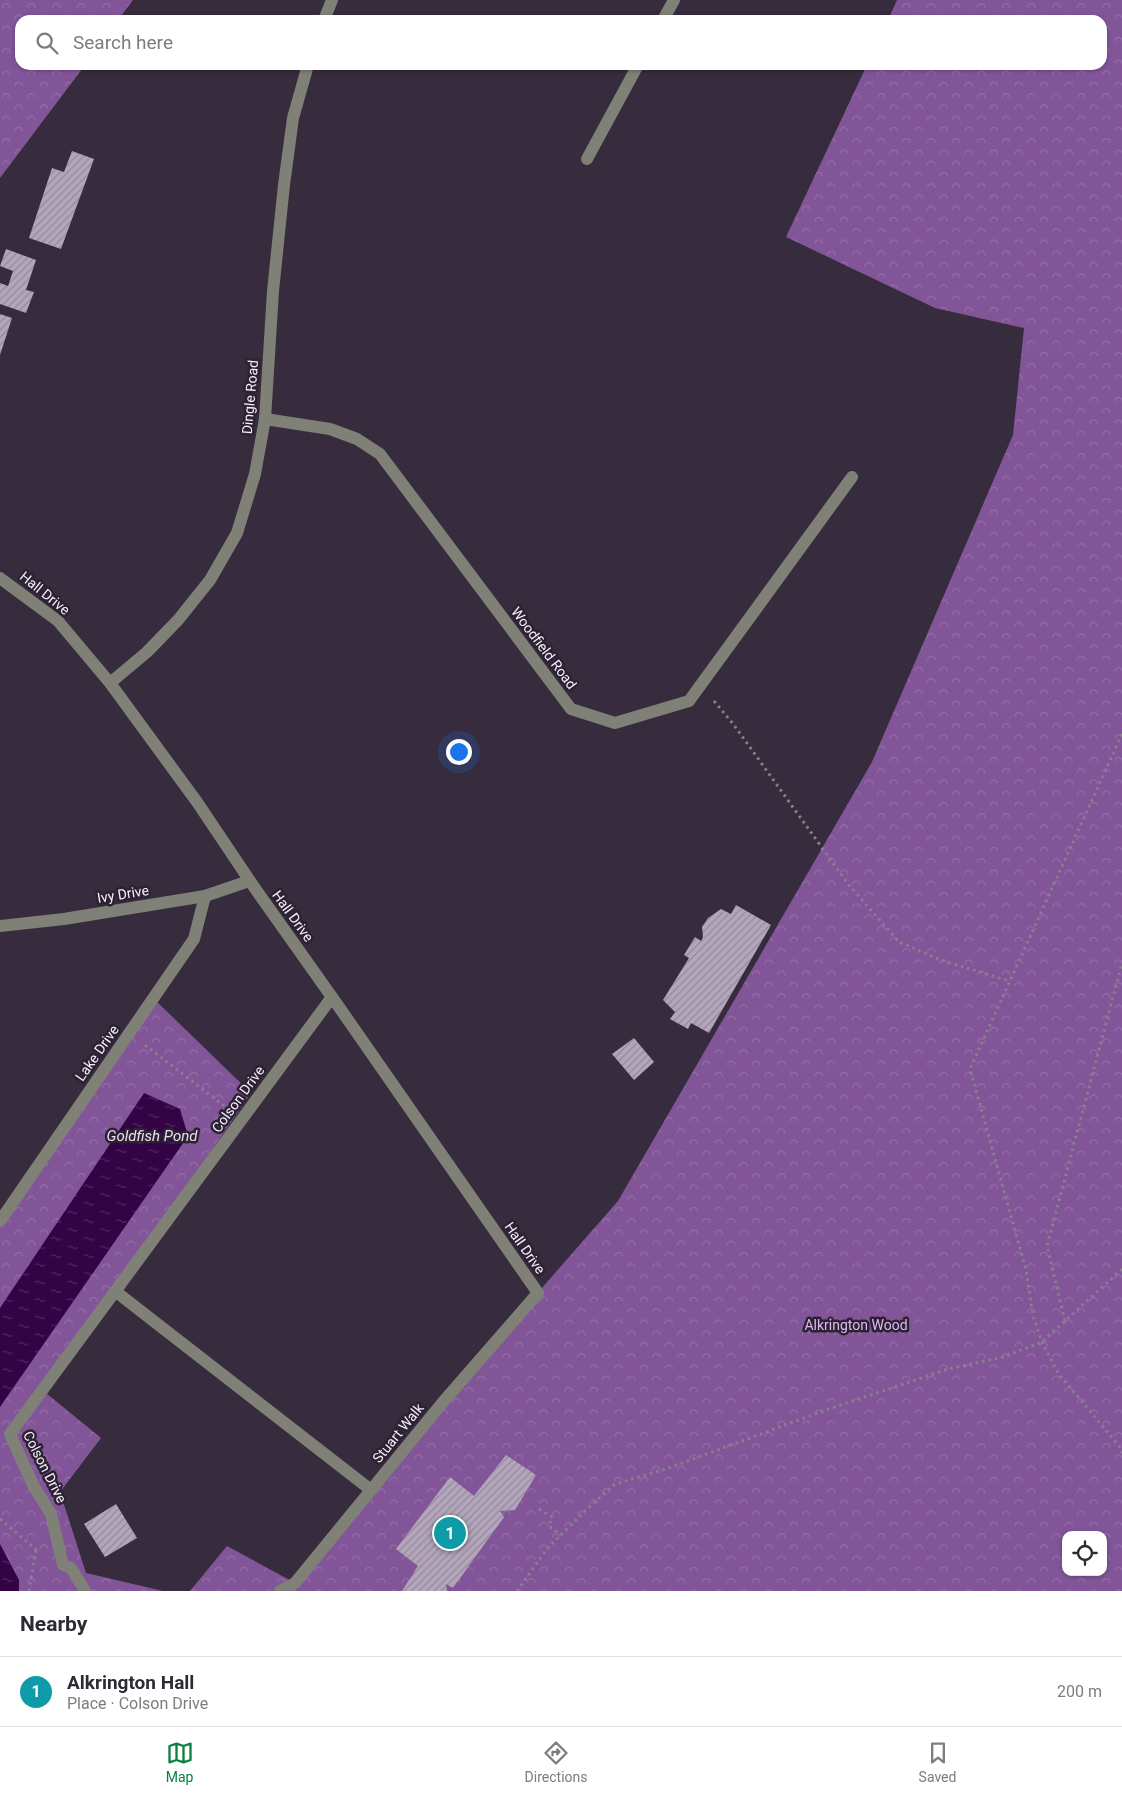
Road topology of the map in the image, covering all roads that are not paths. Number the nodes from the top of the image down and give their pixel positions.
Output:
1 (332, 0) edge
2 (674, 0) edge
3 (326, 15) edge
4 (666, 15) edge
5 (307, 70) edge
6 (635, 70) edge
7 (587, 159) dead end
8 (265, 419) junction
9 (852, 477) dead end
10 (0, 578) edge
11 (110, 683) junction
12 (249, 881) junction
13 (204, 896) junction
14 (0, 926) edge
15 (332, 997) junction
16 (0, 1221) edge
17 (115, 1291) junction
18 (538, 1293) joint
19 (371, 1490) junction
20 (85, 1591) edge
21 (280, 1591) edge

1 - 3 street
2 - 4 street
5 - 8 street, Dingle Road
6 - 7 street
8 - 9 street, Woodfield Road
8 - 11 street, Dingle Road
10 - 11 street, Hall Drive
11 - 12 street, Hall Drive
12 - 13 street, Ivy Drive
12 - 15 street, Hall Drive
13 - 14 street, Ivy Drive
13 - 16 street, Lake Drive
15 - 17 street, Colson Drive
15 - 18 street, Hall Drive
17 - 19 street
17 - 20 street, Colson Drive
18 - 19 street, Stuart Walk
19 - 21 street, Stuart Walk

